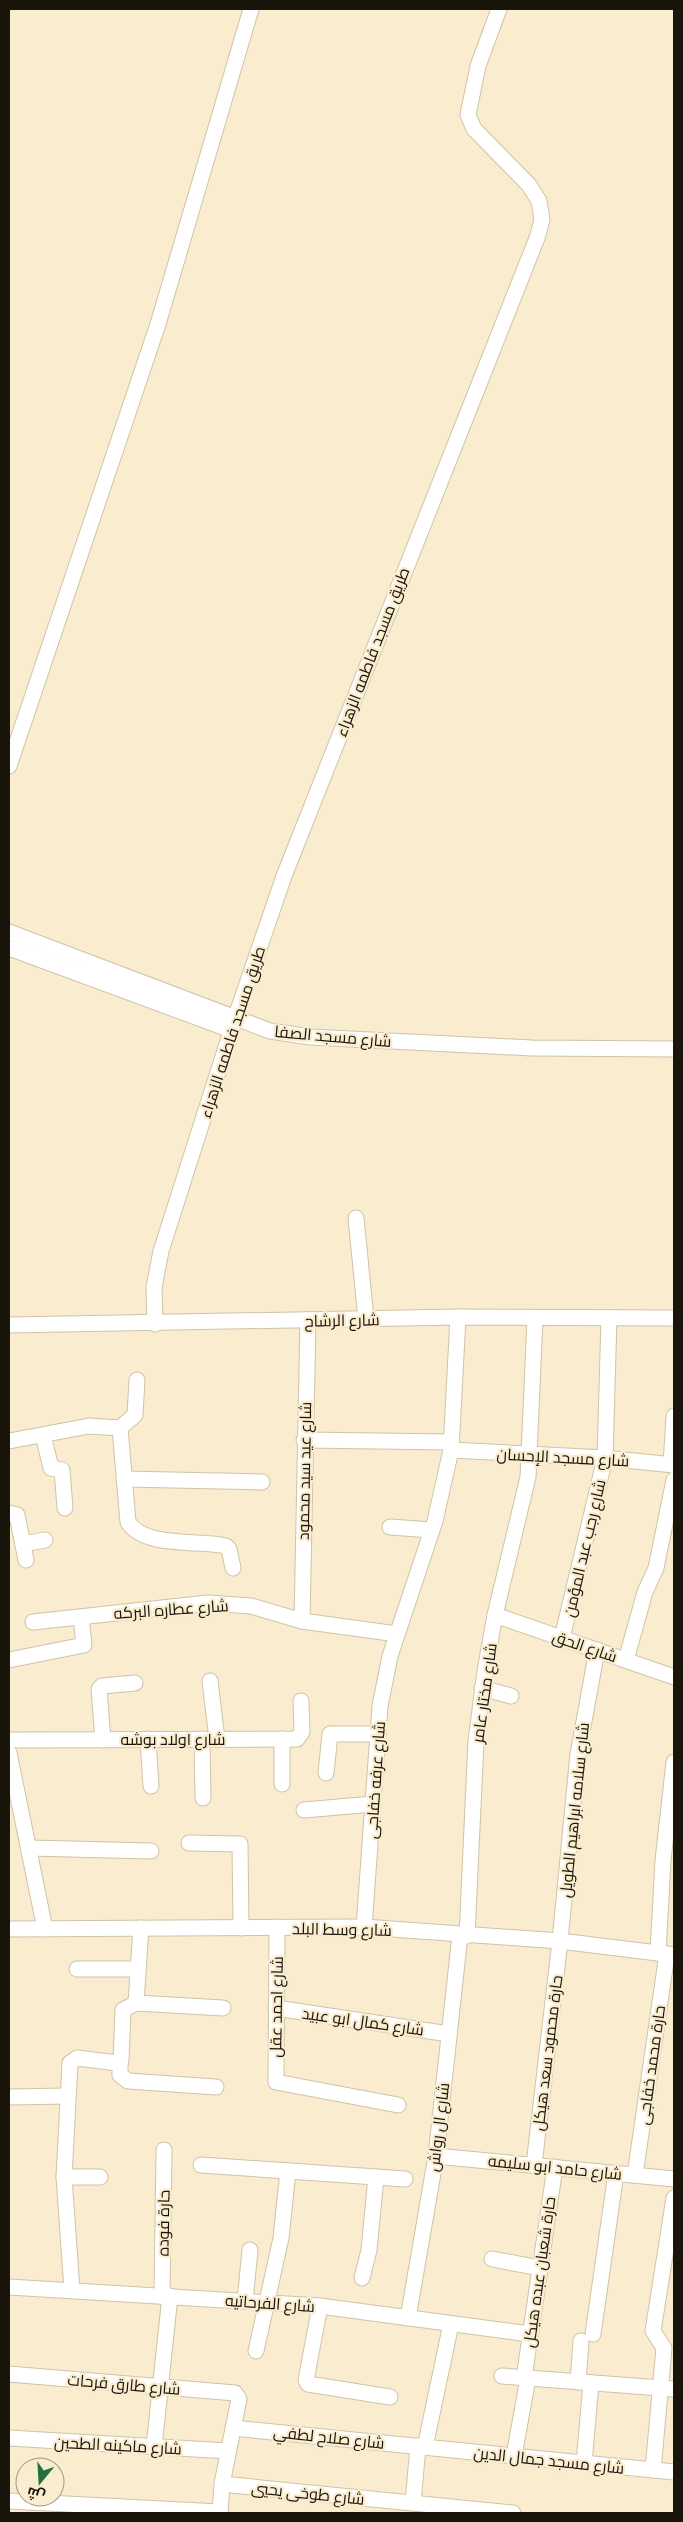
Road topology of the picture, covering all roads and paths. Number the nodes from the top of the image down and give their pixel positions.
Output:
1 (251, 9) edge
2 (499, 9) edge
3 (9, 766) edge
4 (9, 932) edge
5 (9, 948) edge
6 (233, 1024) junction
7 (674, 1049) edge
8 (356, 1218) dead end
9 (458, 1317) junction
10 (609, 1318) junction
11 (674, 1318) edge
12 (366, 1319) junction
13 (535, 1319) junction
14 (308, 1320) junction
15 (155, 1324) junction
16 (9, 1325) edge
17 (137, 1380) dead end
18 (674, 1416) edge
19 (120, 1428) junction
20 (43, 1435) junction
21 (304, 1440) junction
22 (9, 1441) edge
23 (451, 1446) junction
24 (531, 1455) junction
25 (605, 1458) junction
26 (673, 1465) edge
27 (124, 1479) junction
28 (674, 1480) edge
29 (262, 1482) dead end
30 (65, 1508) dead end
31 (9, 1513) edge
32 (390, 1527) dead end
33 (432, 1530) junction
34 (45, 1540) dead end
35 (22, 1544) junction
36 (26, 1560) dead end
37 (233, 1568) dead end
38 (495, 1615) junction
39 (81, 1617) junction
40 (302, 1621) junction
41 (33, 1622) dead end
42 (397, 1634) junction
43 (562, 1638) junction
44 (597, 1650) junction
45 (9, 1660) edge
46 (626, 1660) junction
47 (674, 1677) edge
48 (210, 1681) dead end
49 (135, 1684) dead end
50 (482, 1688) junction
51 (511, 1696) dead end
52 (301, 1701) dead end
53 (378, 1734) junction
54 (202, 1739) junction
55 (217, 1739) junction
56 (282, 1739) junction
57 (9, 1740) edge
58 (103, 1740) junction
59 (148, 1740) junction
60 (9, 1753) edge
61 (674, 1762) edge
62 (326, 1773) dead end
63 (282, 1784) dead end
64 (152, 1786) dead end
65 (203, 1798) dead end
66 (373, 1804) junction
67 (304, 1810) dead end
68 (671, 1816) edge
69 (188, 1843) dead end
70 (28, 1848) junction
71 (151, 1851) dead end
72 (277, 1927) junction
73 (364, 1927) junction
74 (141, 1928) junction
75 (241, 1928) junction
76 (9, 1929) edge
77 (45, 1929) junction
78 (463, 1935) junction
79 (560, 1941) junction
80 (666, 1954) edge
81 (77, 1969) dead end
82 (138, 1969) junction
83 (136, 2003) junction
84 (223, 2008) dead end
85 (276, 2008) junction
86 (449, 2034) junction
87 (120, 2063) junction
88 (216, 2087) dead end
89 (68, 2096) junction
90 (9, 2097) edge
91 (398, 2105) dead end
92 (164, 2150) dead end
93 (436, 2156) junction
94 (201, 2165) dead end
95 (534, 2165) junction
96 (555, 2167) junction
97 (288, 2171) junction
98 (616, 2173) junction
99 (635, 2175) junction
100 (376, 2176) junction
101 (64, 2177) junction
102 (100, 2177) dead end
103 (405, 2179) dead end
104 (674, 2179) edge
105 (674, 2198) edge
106 (250, 2250) dead end
107 (492, 2260) dead end
108 (540, 2268) junction
109 (362, 2278) dead end
110 (9, 2287) edge
111 (72, 2290) junction
112 (166, 2296) junction
113 (245, 2301) junction
114 (266, 2302) junction
115 (320, 2306) junction
116 (408, 2318) junction
117 (451, 2324) junction
118 (530, 2334) junction
119 (256, 2351) dead end
120 (9, 2374) edge
121 (502, 2376) dead end
122 (526, 2378) junction
123 (585, 2382) junction
124 (160, 2387) junction
125 (668, 2389) edge
126 (390, 2397) dead end
127 (233, 2428) junction
128 (9, 2438) edge
129 (154, 2447) junction
130 (421, 2447) junction
131 (228, 2452) junction
132 (514, 2456) junction
133 (584, 2463) junction
134 (653, 2470) junction
135 (674, 2472) edge
136 (222, 2484) junction
137 (9, 2501) edge
138 (413, 2503) junction
139 (438, 2510) edge
140 (495, 2512) edge
141 (220, 2513) edge
142 (513, 2513) edge

1 - 3 street
2 - 6 street, طريق مسجد فاطمه الزهراء
4 - 6 street, شارع مسجد الصفا
5 - 6 street, شارع مسجد الصفا
6 - 7 street, شارع مسجد الصفا
6 - 15 street, طريق مسجد فاطمه الزهراء
8 - 12 street
9 - 12 street, شارع الرشاح
9 - 13 street, شارع الرشاح
9 - 23 street, شارع عرفه خفاجى
10 - 11 street, شارع الرشاح
10 - 13 street, شارع الرشاح
10 - 25 street, شارع رجب عبد المؤمن
12 - 14 street, شارع الرشاح
13 - 24 street, شارع مختار عامر
14 - 15 street, شارع الرشاح
14 - 21 street, شارع عيد سيد محمود
15 - 16 street, شارع الرشاح
17 - 19 street
18 - 26 street
19 - 20 street
19 - 27 street
20 - 22 street
20 - 30 street
21 - 23 street, شارع مسجد الإحسان
21 - 40 street, شارع عيد سيد محمود
23 - 24 street, شارع مسجد الإحسان
23 - 33 street, شارع عرفه خفاجى
24 - 25 street, شارع مسجد الإحسان
24 - 38 street, شارع مختار عامر
25 - 26 street, شارع مسجد الإحسان
25 - 43 street, شارع رجب عبد المؤمن
27 - 29 street
27 - 37 street
28 - 46 street
31 - 35 street
32 - 33 street
33 - 42 street, شارع عرفه خفاجى
34 - 35 street
35 - 36 street
38 - 43 street, شارع الحق
38 - 50 street, شارع مختار عامر
39 - 40 street, شارع عطاره البركه
39 - 41 street, شارع عطاره البركه
39 - 45 street
40 - 42 street, شارع عطاره البركه
42 - 53 street, شارع عرفه خفاجى
43 - 44 street, شارع الحق
44 - 46 street, شارع الحق
44 - 79 street, شارع سلامه ابراهيم الطويل
46 - 47 street, شارع الحق
48 - 55 street
49 - 58 street
50 - 51 street
50 - 78 street, شارع مختار عامر
52 - 56 street, شارع اولاد بوشه
53 - 62 street
53 - 66 street, شارع عرفه خفاجى
54 - 55 street, شارع اولاد بوشه
54 - 59 street, شارع اولاد بوشه
54 - 65 street
55 - 56 street, شارع اولاد بوشه
56 - 63 street
57 - 58 street, شارع اولاد بوشه
58 - 59 street, شارع اولاد بوشه
59 - 64 street
60 - 70 street
61 - 68 street, حارة محمد خفاجى
66 - 67 street
66 - 73 street, شارع عرفه خفاجى
68 - 80 street, حارة محمد خفاجى
69 - 75 street
70 - 71 street
70 - 77 street
72 - 73 street, شارع وسط البلد
72 - 75 street, شارع وسط البلد
72 - 85 street, شارع احمد عقل
73 - 78 street, شارع وسط البلد
74 - 75 street, شارع وسط البلد
74 - 77 street, شارع وسط البلد
74 - 82 street
76 - 77 street, شارع وسط البلد
78 - 79 street, شارع وسط البلد
78 - 86 street, شارع ال رواش
79 - 80 street, شارع وسط البلد
79 - 95 street, حارة محمود سعد هيكل
80 - 99 street, حارة محمد خفاجى
81 - 82 street
82 - 83 street
83 - 84 street
83 - 87 street
85 - 86 street, شارع كمال ابو عبيد
85 - 91 street, شارع احمد عقل
86 - 93 street, شارع ال رواش
87 - 88 street
87 - 89 street
89 - 90 street
89 - 101 street
92 - 112 street, حارة فوده
93 - 95 street, شارع حامد ابو سليمه
93 - 116 street, شارع ال رواش
94 - 97 street
95 - 96 street, شارع حامد ابو سليمه
96 - 98 street, شارع حامد ابو سليمه
96 - 108 street, حارة شعبان عبده هيكل
97 - 100 street
97 - 114 street
98 - 99 street, شارع حامد ابو سليمه
98 - 123 street
99 - 104 street, شارع حامد ابو سليمه
100 - 103 street
100 - 109 street
101 - 102 street
101 - 111 street
105 - 125 street
106 - 113 street
107 - 108 street
108 - 118 street, حارة شعبان عبده هيكل
110 - 111 street, شارع الفرحاتيه
111 - 112 street, شارع الفرحاتيه
112 - 113 street, شارع الفرحاتيه
112 - 124 street, حارة فوده
113 - 114 street, شارع الفرحاتيه
114 - 115 street, شارع الفرحاتيه
114 - 119 street
115 - 116 street, شارع الفرحاتيه
115 - 126 street
116 - 117 street, شارع الفرحاتيه
117 - 118 street, شارع الفرحاتيه
117 - 130 street
118 - 122 street, حارة شعبان عبده هيكل
120 - 124 street, شارع طارق فرحات
121 - 122 street
122 - 123 street
122 - 132 street, حارة شعبان عبده هيكل
123 - 125 street
123 - 133 street
124 - 127 street, شارع طارق فرحات
124 - 129 street, حارة فوده
125 - 134 street
127 - 130 street, شارع صلاح لطفي
127 - 131 street
128 - 129 street, شارع ماكينه الطحين
129 - 131 street, شارع ماكينه الطحين
130 - 132 street, شارع مسجد جمال الدين
130 - 138 street
131 - 136 street
132 - 133 street, شارع مسجد جمال الدين
133 - 134 street, شارع مسجد جمال الدين
134 - 135 street, شارع مسجد جمال الدين
136 - 138 street, شارع طوخى يحيي
136 - 141 street
137 - 141 street
138 - 139 street, شارع طوخى يحيي
139 - 140 street, شارع طوخى يحيي
140 - 142 street, شارع طوخى يحيي

